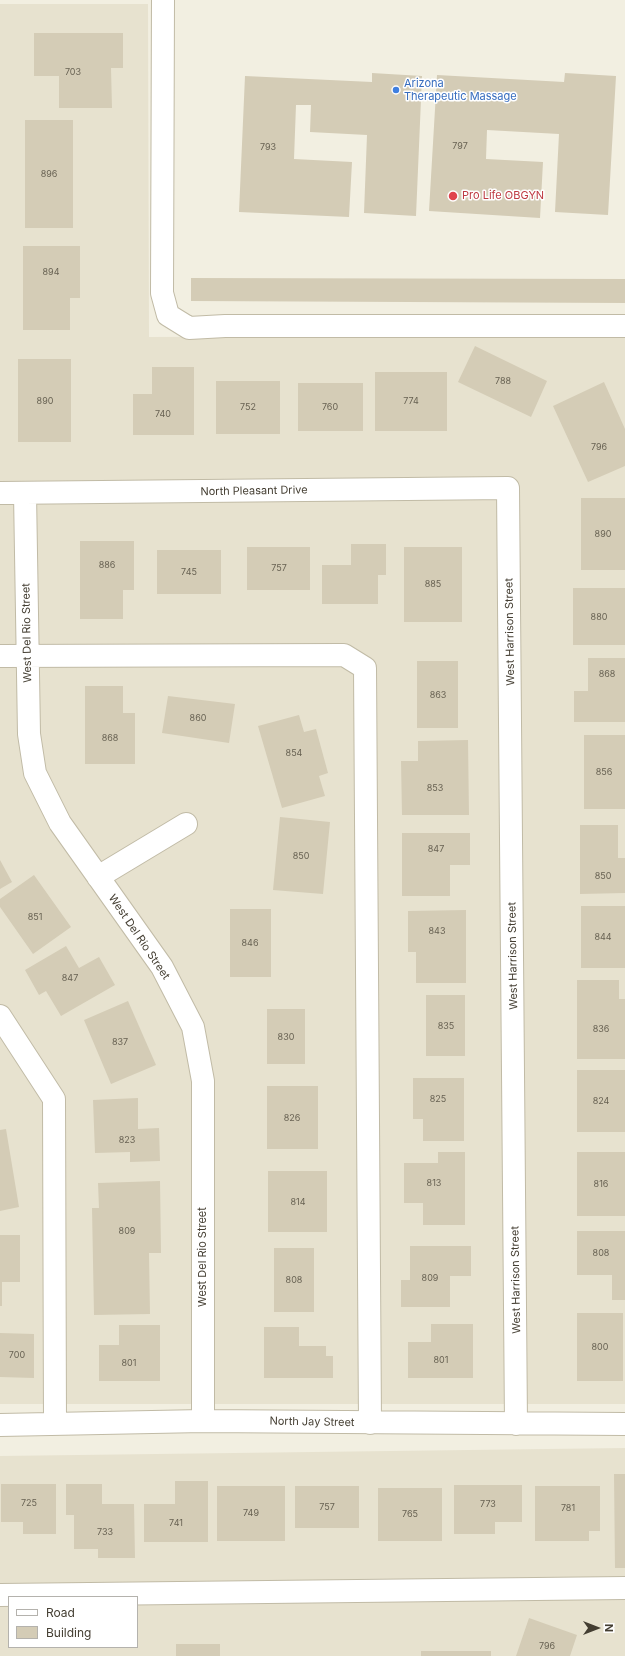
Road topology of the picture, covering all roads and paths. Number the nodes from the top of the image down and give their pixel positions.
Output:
1 (163, 0) edge
2 (625, 326) edge
3 (508, 488) joint
4 (0, 493) edge
5 (25, 493) junction
6 (0, 656) edge
7 (28, 656) junction
8 (186, 824) dead end
9 (98, 877) junction
10 (0, 1016) edge
11 (203, 1421) junction
12 (370, 1423) junction
13 (55, 1424) junction
14 (516, 1424) junction
15 (625, 1424) edge
16 (0, 1425) edge
17 (625, 1588) edge
18 (0, 1595) edge

1 - 2 street
3 - 5 street, North Pleasant Drive
3 - 14 street, West Harrison Street
4 - 5 street, North Pleasant Drive
5 - 7 street, West Del Rio Street
6 - 7 street
7 - 9 street, West Del Rio Street
7 - 12 street
8 - 9 street
9 - 11 street, West Del Rio Street
10 - 13 street
11 - 12 street, North Jay Street
11 - 13 street, North Jay Street
12 - 14 street, North Jay Street
13 - 16 street, North Jay Street
14 - 15 street, North Jay Street
17 - 18 street

